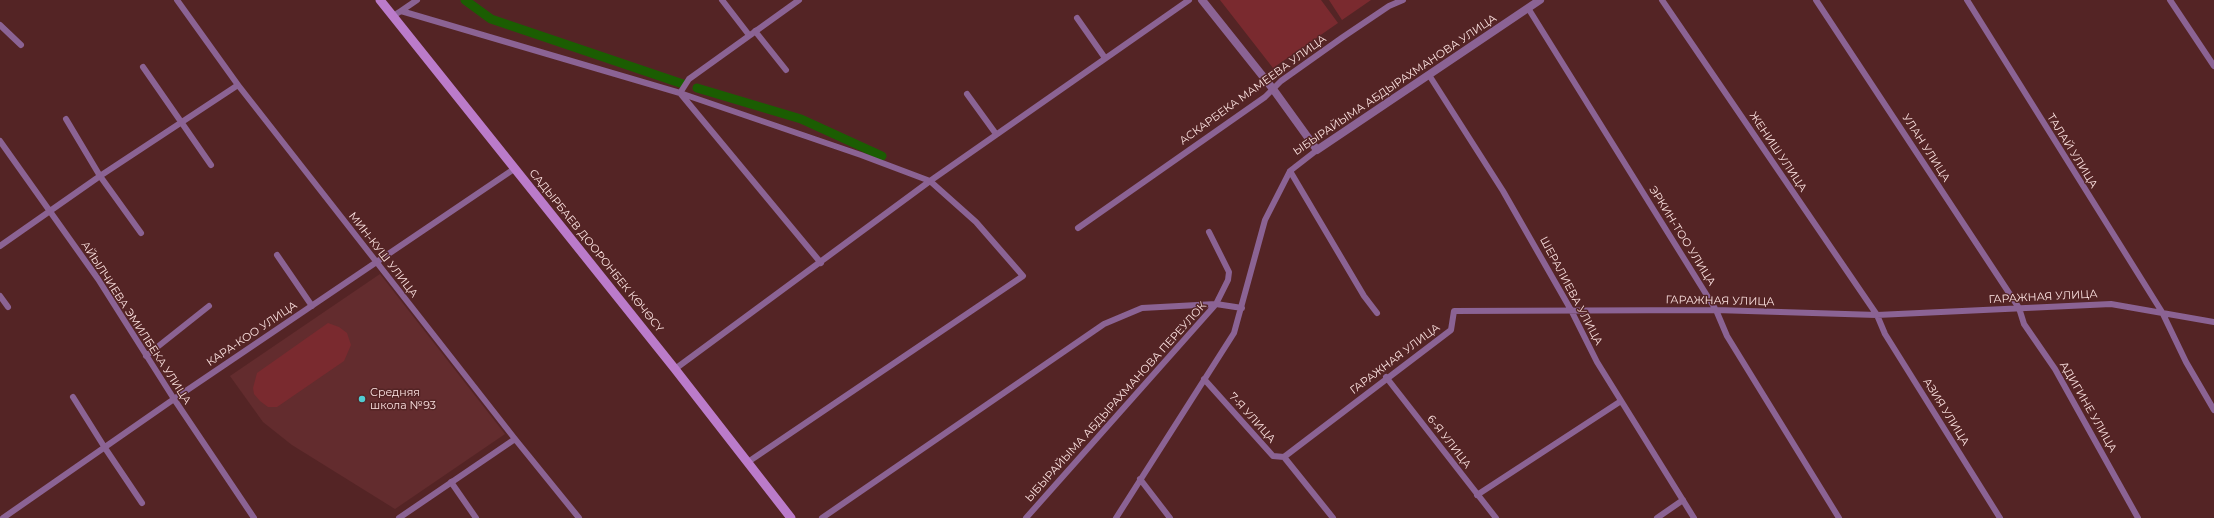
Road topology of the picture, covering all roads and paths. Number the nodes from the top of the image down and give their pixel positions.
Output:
1 (177, 0) edge
2 (380, 0) edge
3 (417, 0) edge
4 (722, 0) edge
5 (799, 0) edge
6 (1189, 0) edge
7 (1202, 0) edge
8 (1404, 0) edge
9 (1540, 0) edge
10 (1662, 0) edge
11 (1816, 0) edge
12 (1966, 0) edge
13 (2170, 0) edge
14 (1528, 8) junction
15 (401, 11) junction
16 (393, 16) junction
17 (1077, 18) dead end
18 (0, 25) edge
19 (755, 31) junction
20 (749, 35) junction
21 (21, 44) dead end
22 (1105, 58) junction
23 (143, 66) dead end
24 (2214, 66) edge
25 (786, 70) dead end
26 (1429, 75) junction
27 (238, 85) junction
28 (1273, 89) junction
29 (680, 93) junction
30 (967, 94) dead end
31 (66, 119) dead end
32 (182, 123) junction
33 (996, 134) junction
34 (0, 141) edge
35 (1317, 150) junction
36 (211, 165) dead end
37 (514, 169) junction
38 (1290, 172) junction
39 (100, 176) junction
40 (930, 181) junction
41 (49, 212) junction
42 (1078, 228) dead end
43 (1209, 232) dead end
44 (141, 233) dead end
45 (0, 246) edge
46 (277, 255) dead end
47 (377, 262) junction
48 (821, 263) junction
49 (0, 296) edge
50 (1216, 304) junction
51 (209, 306) dead end
52 (312, 306) junction
53 (8, 307) dead end
54 (1242, 308) junction
55 (2019, 308) junction
56 (1571, 310) junction
57 (1716, 310) junction
58 (1377, 312) dead end
59 (2162, 312) junction
60 (1877, 315) junction
61 (2214, 322) edge
62 (146, 356) junction
63 (675, 369) junction
64 (1386, 377) junction
65 (1204, 379) junction
66 (73, 398) dead end
67 (174, 399) junction
68 (1621, 401) junction
69 (2214, 410) edge
70 (515, 439) junction
71 (104, 448) junction
72 (1284, 456) junction
73 (748, 462) junction
74 (1140, 479) junction
75 (451, 482) junction
76 (1477, 495) junction
77 (1683, 500) junction
78 (142, 502) dead end
79 (0, 515) edge
80 (2, 518) edge
81 (254, 518) edge
82 (399, 518) edge
83 (476, 518) edge
84 (579, 518) edge
85 (791, 518) edge
86 (822, 518) edge
87 (1026, 518) edge
88 (1116, 518) edge
89 (1170, 518) edge
90 (1333, 518) edge
91 (1496, 518) edge
92 (1657, 518) edge
93 (1694, 518) edge
94 (1839, 518) edge
95 (2000, 518) edge
96 (2138, 518) edge

1 - 27 street, МИН-КУШ УЛИЦА
2 - 16 main road, САДЫРБАЕВ ДООРОНБЕК КӨЧӨСҮ
3 - 15 street
4 - 20 street
5 - 19 street
6 - 22 street
7 - 28 street
8 - 28 street, АСКАРБЕКА МАМЕЕВА УЛИЦА
9 - 14 street, ЫБЫРАЙЫМА АБДЫРАХМАНОВА УЛИЦА
10 - 60 street, ЖЕНИШ УЛИЦА
11 - 55 street, УЛАН УЛИЦА
12 - 59 street, ТАЛАЙ УЛИЦА
13 - 24 street
14 - 26 street, ЫБЫРАЙЫМА АБДЫРАХМАНОВА УЛИЦА
14 - 57 street, ЭРКИН-ТОО УЛИЦА
15 - 16 street
15 - 29 street
16 - 37 main road, САДЫРБАЕВ ДООРОНБЕК КӨЧӨСҮ
17 - 22 street
18 - 21 street
19 - 20 street
19 - 25 street
20 - 29 street
22 - 33 street
23 - 32 street
26 - 35 street, ЫБЫРАЙЫМА АБДЫРАХМАНОВА УЛИЦА
26 - 56 street, ШЕРАЛИЕВА УЛИЦА
27 - 32 street
27 - 47 street, МИН-КУШ УЛИЦА
28 - 35 street
28 - 42 street, АСКАРБЕКА МАМЕЕВА УЛИЦА
29 - 40 street
29 - 48 street
30 - 33 street
31 - 39 street
32 - 36 street
32 - 39 street
33 - 40 street
34 - 41 street, АЙЫЛЧИЕВА ЭМИЛБЕКА УЛИЦА
35 - 38 street, ЫБЫРАЙЫМА АБДЫРАХМАНОВА УЛИЦА
37 - 47 street, КАРА-КОО УЛИЦА
37 - 63 main road, САДЫРБАЕВ ДООРОНБЕК КӨЧӨСҮ
38 - 54 street, ЫБЫРАЙЫМА АБДЫРАХМАНОВА УЛИЦА
38 - 58 street
39 - 41 street
39 - 44 street
40 - 48 street
40 - 73 street
41 - 45 street
41 - 62 street, АЙЫЛЧИЕВА ЭМИЛБЕКА УЛИЦА
43 - 50 street, ЫБЫРАЙЫМА АБДЫРАХМАНОВА ПЕРЕУЛОК
46 - 52 street
47 - 52 street, КАРА-КОО УЛИЦА
47 - 70 street, МИН-КУШ УЛИЦА
48 - 63 street
49 - 53 street
50 - 54 street
50 - 86 street
50 - 87 street, ЫБЫРАЙЫМА АБДЫРАХМАНОВА ПЕРЕУЛОК
51 - 62 street
52 - 67 street, КАРА-КОО УЛИЦА
54 - 65 street, ЫБЫРАЙЫМА АБДЫРАХМАНОВА УЛИЦА
55 - 59 street, ГАРАЖНАЯ УЛИЦА
55 - 60 street, ГАРАЖНАЯ УЛИЦА
55 - 96 street, АДИГИНЕ УЛИЦА
56 - 57 street, ГАРАЖНАЯ УЛИЦА
56 - 64 street, ГАРАЖНАЯ УЛИЦА
56 - 68 street, ШЕРАЛИЕВА УЛИЦА
57 - 60 street, ГАРАЖНАЯ УЛИЦА
57 - 94 street, ЭРКИН-ТОО УЛИЦА
59 - 61 street, ГАРАЖНАЯ УЛИЦА
59 - 69 street, ТАЛАЙ УЛИЦА
60 - 95 street, АЗИЯ УЛИЦА
62 - 67 street, АЙЫЛЧИЕВА ЭМИЛБЕКА УЛИЦА
63 - 73 main road, САДЫРБАЕВ ДООРОНБЕК КӨЧӨСҮ
64 - 72 street, ГАРАЖНАЯ УЛИЦА
64 - 76 street, 6-Я УЛИЦА
65 - 72 street, 7-Я УЛИЦА
65 - 74 street, ЫБЫРАЙЫМА АБДЫРАХМАНОВА УЛИЦА
66 - 71 street
67 - 71 street, КАРА-КОО УЛИЦА
67 - 81 street, АЙЫЛЧИЕВА ЭМИЛБЕКА УЛИЦА
68 - 76 street
68 - 77 street, ШЕРАЛИЕВА УЛИЦА
70 - 75 street
70 - 84 street, МИН-КУШ УЛИЦА
71 - 78 street
71 - 80 street, КАРА-КОО УЛИЦА
72 - 90 street
73 - 85 main road, САДЫРБАЕВ ДООРОНБЕК КӨЧӨСҮ
74 - 88 street, ЫБЫРАЙЫМА АБДЫРАХМАНОВА УЛИЦА
74 - 89 street
75 - 82 street
75 - 83 street
76 - 91 street, 6-Я УЛИЦА
77 - 92 street
77 - 93 street, ШЕРАЛИЕВА УЛИЦА
79 - 80 street

